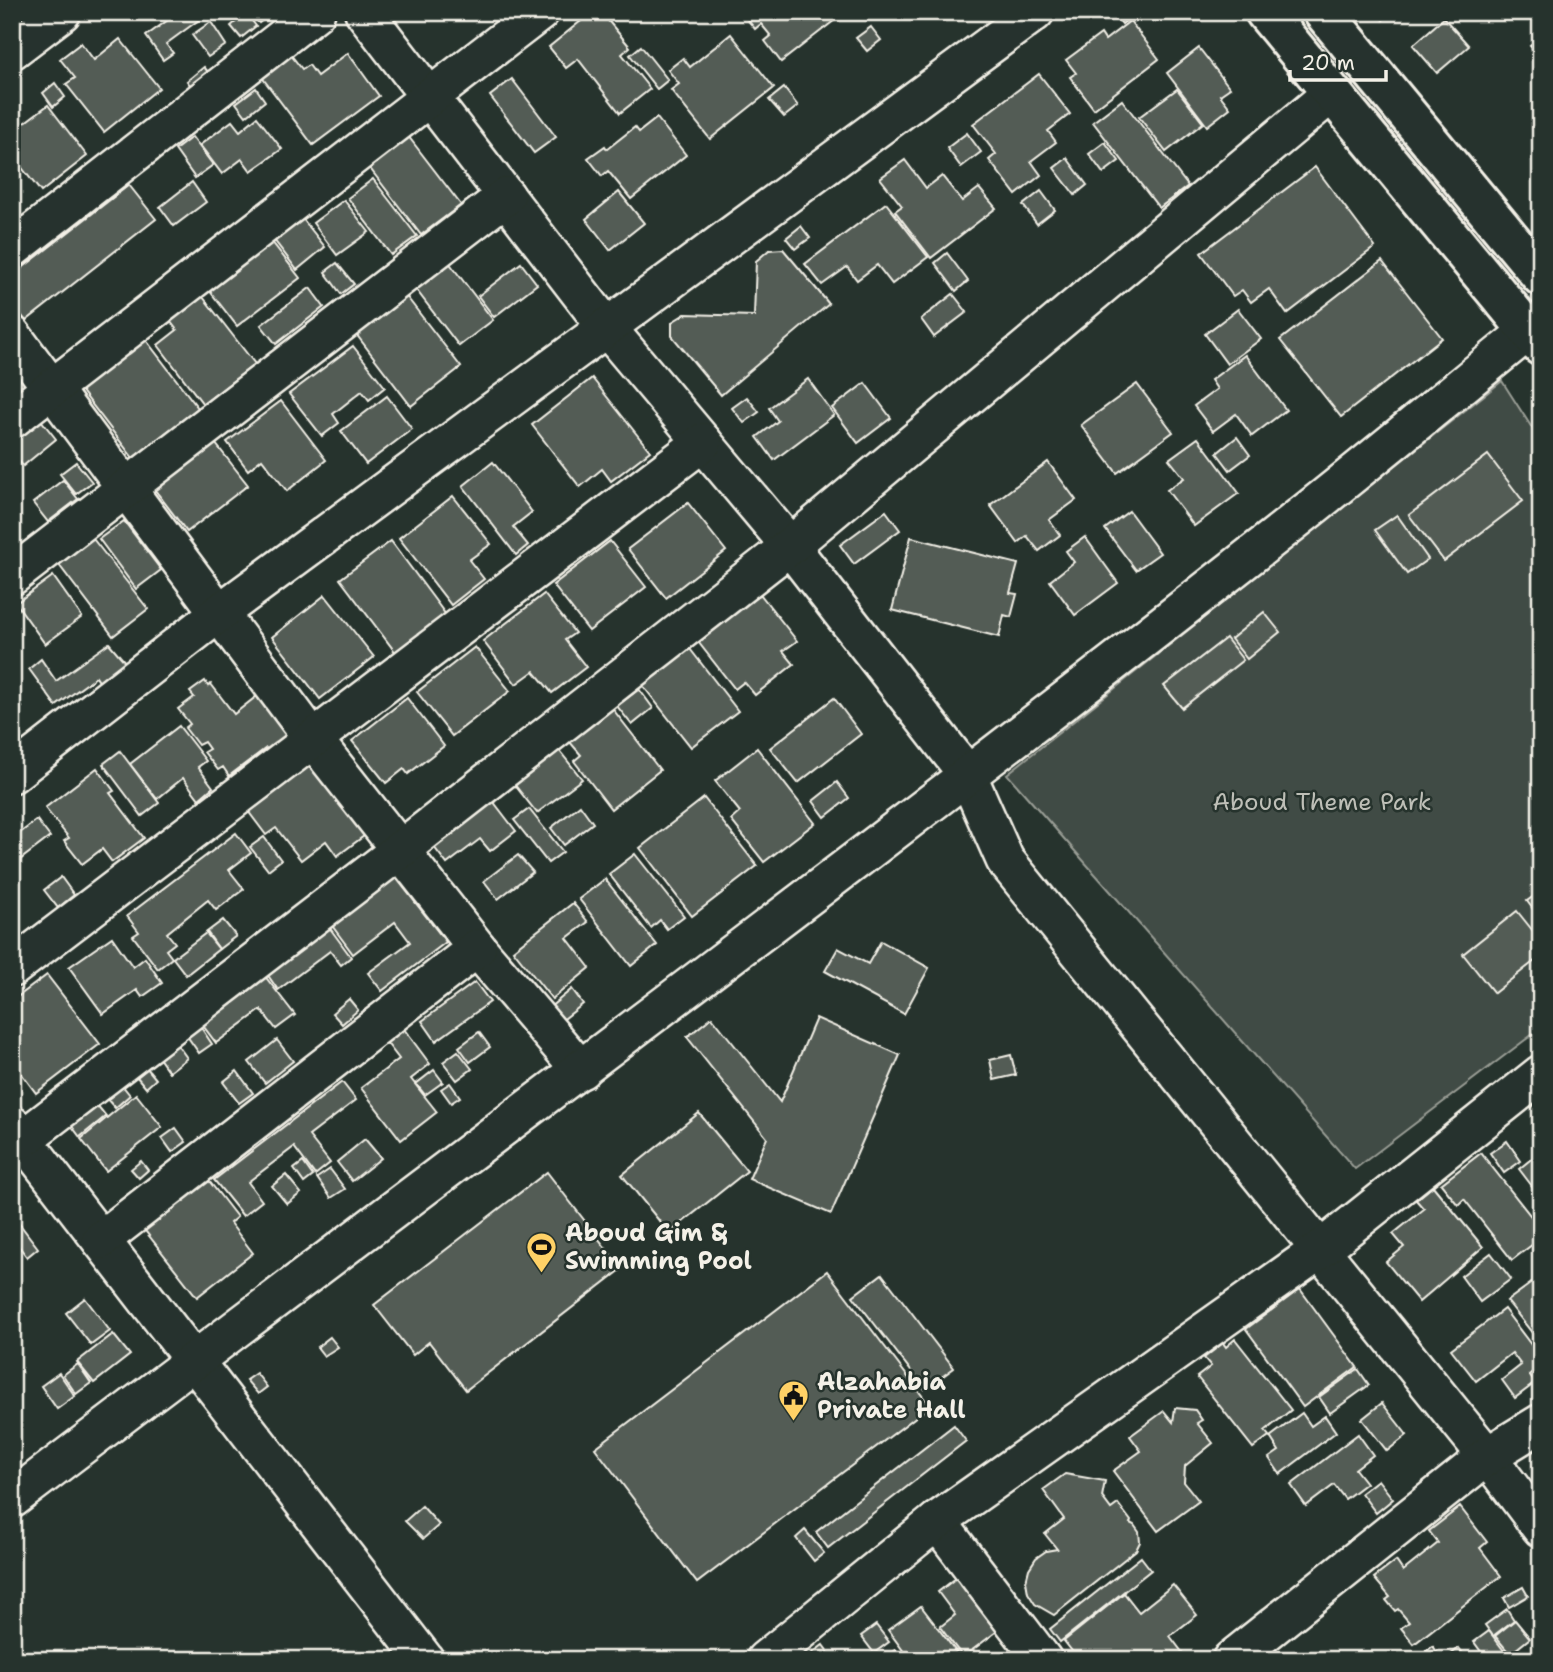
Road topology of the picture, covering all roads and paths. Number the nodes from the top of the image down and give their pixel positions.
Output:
1 (62, 12) edge
2 (316, 12) edge
3 (364, 12) edge
4 (540, 12) edge
5 (1035, 12) edge
6 (1265, 12) edge
7 (1323, 12) edge
8 (12, 50) edge
9 (1332, 93) junction
10 (429, 97) junction
11 (506, 196) junction
12 (12, 249) edge
13 (1541, 276) edge
14 (607, 328) junction
15 (1537, 333) edge
16 (12, 335) edge
17 (53, 388) junction
18 (12, 419) edge
19 (703, 442) junction
20 (126, 487) junction
21 (790, 545) junction
22 (12, 576) edge
23 (219, 614) junction
24 (313, 739) junction
25 (12, 774) edge
26 (967, 775) junction
27 (400, 850) junction
28 (478, 947) junction
29 (12, 968) edge
30 (581, 1070) junction
31 (1541, 1074) edge
32 (18, 1132) edge
33 (100, 1240) junction
34 (1320, 1250) junction
35 (193, 1361) junction
36 (1541, 1423) edge
37 (1487, 1457) junction
38 (12, 1499) edge
39 (937, 1521) junction
40 (1541, 1528) edge
41 (425, 1660) edge
42 (765, 1660) edge
43 (1043, 1660) edge
44 (1231, 1660) edge

1 - 8 street
2 - 12 street
3 - 10 street
4 - 10 street
5 - 14 street
6 - 9 main road
7 - 13 main road
9 - 15 main road
9 - 21 street
10 - 11 street
10 - 17 street
11 - 14 street
11 - 20 street
14 - 19 street
14 - 23 street
15 - 26 street
16 - 17 street
17 - 18 street
17 - 20 street
19 - 21 street
19 - 24 street
20 - 22 street
20 - 23 street
21 - 26 street
21 - 27 street
23 - 24 street
23 - 25 street
24 - 27 street
24 - 29 street
26 - 30 street
26 - 34 street
27 - 28 street
27 - 32 street
28 - 30 street
28 - 33 street
30 - 35 street
31 - 34 street
32 - 33 street
33 - 35 street
34 - 37 street
34 - 39 street
35 - 38 street
35 - 41 street
36 - 37 street
37 - 40 street
37 - 44 street
39 - 42 street
39 - 43 street

